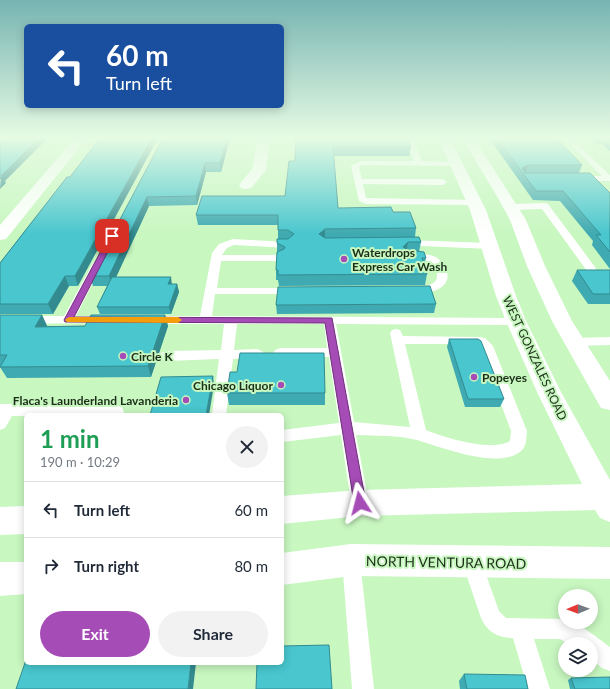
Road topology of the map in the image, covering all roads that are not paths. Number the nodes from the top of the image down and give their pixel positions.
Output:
1 (54, 170) edge
2 (259, 170) edge
3 (356, 170) edge
4 (459, 170) edge
5 (488, 170) edge
6 (601, 170) edge
7 (571, 178) edge
8 (610, 179) edge
9 (358, 181) junction
10 (444, 182) dead end
11 (246, 185) dead end
12 (475, 204) junction
13 (511, 207) junction
14 (0, 235) edge
15 (392, 243) edge
16 (288, 245) edge
17 (490, 246) junction
18 (101, 257) edge
19 (408, 257) edge
20 (217, 258) junction
21 (279, 258) edge
22 (591, 269) edge
23 (305, 290) edge
24 (400, 290) edge
25 (210, 291) junction
26 (0, 320) edge
27 (68, 320) junction
28 (122, 320) edge
29 (137, 320) edge
30 (205, 320) junction
31 (231, 320) junction
32 (329, 320) junction
33 (393, 320) junction
34 (516, 321) junction
35 (398, 340) junction
36 (610, 341) edge
37 (575, 342) junction
38 (335, 352) junction
39 (226, 354) junction
40 (166, 356) dead end
41 (610, 401) edge
42 (4, 410) edge
43 (118, 413) edge
44 (219, 413) edge
45 (0, 424) edge
46 (348, 428) junction
47 (419, 434) junction
48 (284, 436) edge
49 (608, 500) edge
50 (360, 503) junction
51 (284, 510) edge
52 (24, 520) edge
53 (0, 521) edge
54 (351, 560) junction
55 (472, 562) junction
56 (610, 564) edge
57 (284, 569) edge
58 (24, 578) edge
59 (0, 579) edge
60 (520, 628) junction
61 (576, 637) edge
62 (598, 651) edge
63 (610, 660) edge
64 (363, 689) edge
65 (539, 689) edge

1 - 14 main road
2 - 11 main road
3 - 9 lane
4 - 12 main road, WEST GONZALES ROAD
5 - 13 main road
6 - 8 lane
7 - 8 lane
9 - 10 lane
9 - 12 lane
12 - 17 main road, WEST GONZALES ROAD
13 - 22 lane
13 - 37 main road
15 - 17 lane
16 - 20 lane
17 - 34 main road, WEST GONZALES ROAD
18 - 27 lane
19 - 24 lane
20 - 21 lane
20 - 25 lane
23 - 25 lane
25 - 30 lane
26 - 27 lane
27 - 28 lane
29 - 30 lane
30 - 31 lane
31 - 32 lane
31 - 39 lane
32 - 33 lane
32 - 38 lane
33 - 34 lane
33 - 35 lane
34 - 49 main road, WEST GONZALES ROAD
35 - 47 lane
35 - 47 lane
36 - 37 lane
37 - 41 main road
38 - 39 lane
38 - 46 lane
39 - 40 lane
39 - 44 lane
42 - 43 lane
42 - 45 lane
46 - 47 lane
46 - 48 lane
46 - 50 lane
49 - 50 main road
50 - 51 main road
52 - 53 main road
54 - 55 main road, NORTH VENTURA ROAD
54 - 57 main road, NORTH VENTURA ROAD
54 - 64 lane
55 - 56 main road, NORTH VENTURA ROAD
55 - 60 lane
58 - 59 main road
60 - 61 lane
60 - 65 lane
62 - 63 lane

